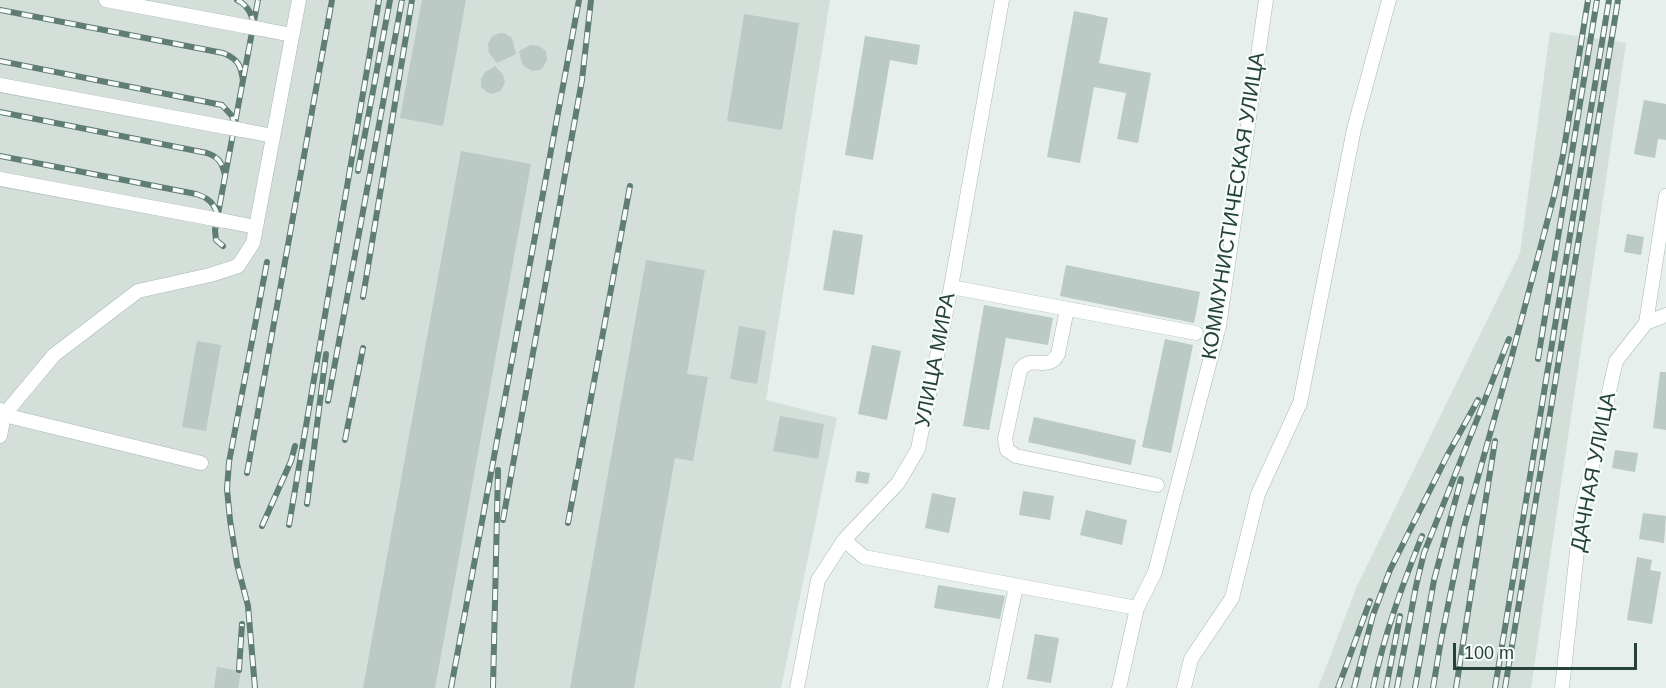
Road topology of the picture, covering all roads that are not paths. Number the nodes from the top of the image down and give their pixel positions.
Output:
1 (106, 0) edge
2 (299, 0) edge
3 (1002, 0) edge
4 (1266, 0) edge
5 (1389, 0) edge
6 (292, 35) junction
7 (0, 85) edge
8 (273, 136) junction
9 (0, 179) edge
10 (1666, 196) edge
11 (256, 227) junction
12 (951, 287) junction
13 (1067, 309) junction
14 (1666, 315) edge
15 (1646, 323) junction
16 (1196, 333) dead end
17 (2, 412) edge
18 (0, 436) edge
19 (201, 463) dead end
20 (1156, 485) dead end
21 (844, 540) junction
22 (1016, 585) junction
23 (1137, 608) junction
24 (797, 688) edge
25 (995, 688) edge
26 (1119, 688) edge
27 (1184, 688) edge
28 (1562, 688) edge

1 - 6 street, bridge
2 - 6 street
3 - 12 street, УЛИЦА МИРА
4 - 23 street, КОММУНИСТИЧЕСКАЯ УЛИЦА
5 - 27 street
6 - 8 street
7 - 8 street, bridge
8 - 11 street
9 - 11 street, bridge
10 - 15 street
11 - 17 street
12 - 13 street
12 - 21 street, УЛИЦА МИРА
13 - 16 street
13 - 20 street
14 - 15 street, ДАЧНАЯ УЛИЦА
15 - 28 street, ДАЧНАЯ УЛИЦА
17 - 18 street
17 - 19 street
21 - 22 street
21 - 24 street, УЛИЦА МИРА
22 - 23 street
22 - 25 street
23 - 26 street, КОММУНИСТИЧЕСКАЯ УЛИЦА

